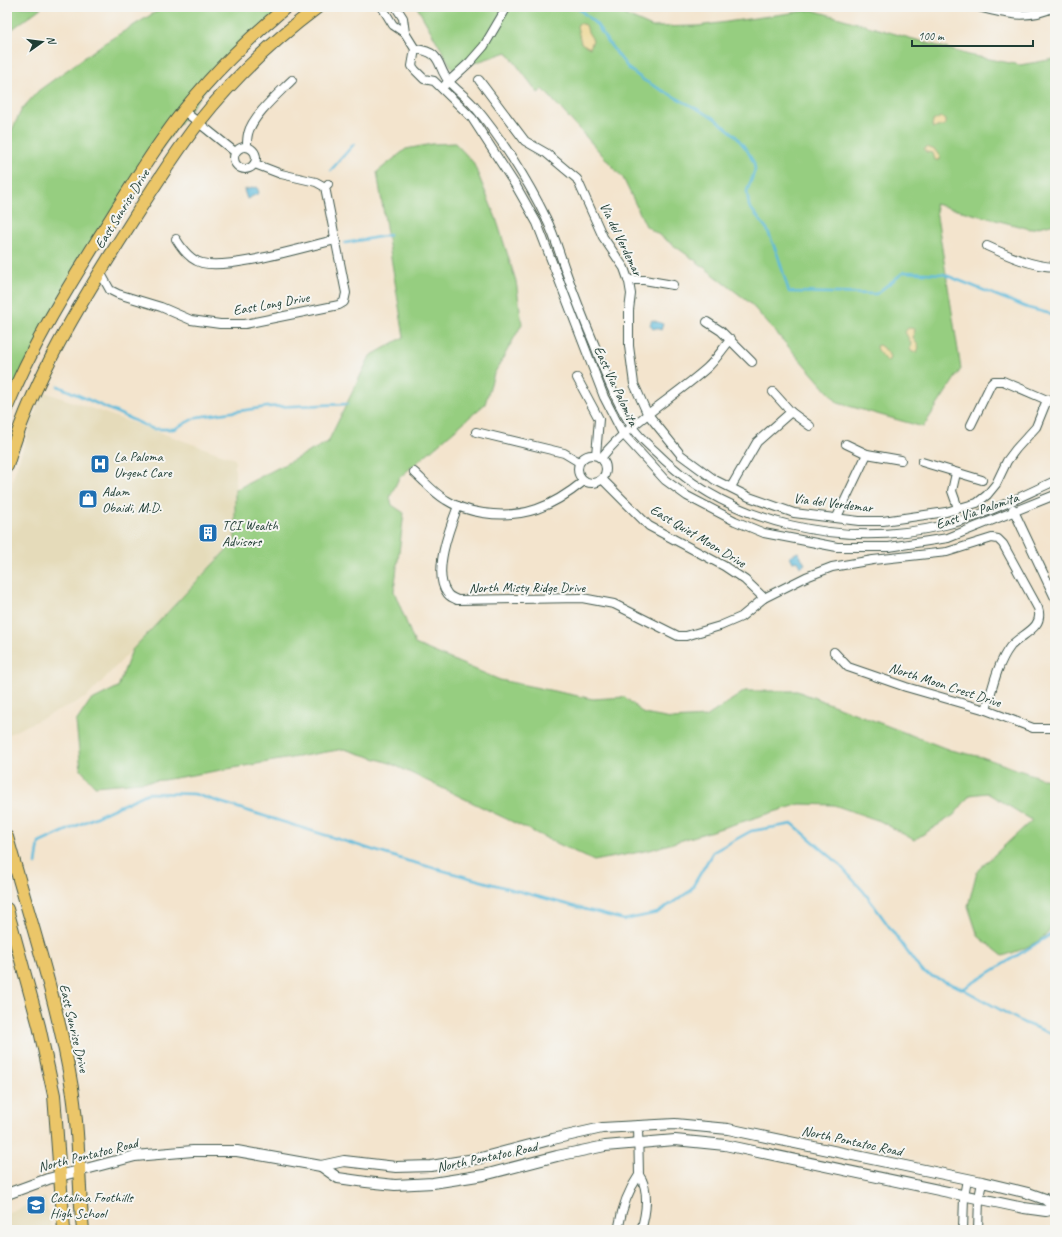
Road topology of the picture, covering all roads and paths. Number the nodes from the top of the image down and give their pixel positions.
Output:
1 (286, 7) edge
2 (318, 7) edge
3 (382, 7) edge
4 (396, 7) edge
5 (507, 7) edge
6 (978, 7) edge
7 (1054, 7) edge
8 (405, 33) junction
9 (415, 49) junction
10 (292, 80) dead end
11 (479, 80) dead end
12 (449, 82) junction
13 (441, 89) junction
14 (184, 111) junction
15 (199, 123) junction
16 (247, 146) junction
17 (235, 152) junction
18 (255, 164) junction
19 (176, 239) dead end
20 (335, 240) junction
21 (987, 246) dead end
22 (1055, 267) edge
23 (100, 272) junction
24 (628, 280) junction
25 (673, 285) dead end
26 (55, 307) junction
27 (72, 317) junction
28 (707, 322) dead end
29 (731, 339) junction
30 (752, 362) dead end
31 (577, 378) dead end
32 (773, 392) dead end
33 (1051, 400) edge
34 (7, 407) edge
35 (791, 412) junction
36 (647, 413) junction
37 (971, 424) dead end
38 (632, 426) junction
39 (810, 426) dead end
40 (476, 432) dead end
41 (623, 434) junction
42 (846, 444) dead end
43 (867, 454) junction
44 (599, 457) junction
45 (902, 460) dead end
46 (579, 462) junction
47 (922, 462) dead end
48 (7, 466) edge
49 (414, 472) dead end
50 (956, 473) junction
51 (602, 479) junction
52 (982, 480) dead end
53 (584, 481) junction
54 (1055, 481) edge
55 (731, 487) junction
56 (1055, 495) edge
57 (1010, 503) junction
58 (458, 506) junction
59 (958, 508) junction
60 (1015, 513) junction
61 (837, 517) junction
62 (764, 598) junction
63 (1055, 598) edge
64 (834, 652) dead end
65 (986, 710) junction
66 (1055, 728) edge
67 (7, 837) edge
68 (7, 909) edge
69 (638, 1125) junction
70 (638, 1142) junction
71 (321, 1166) junction
72 (80, 1171) junction
73 (640, 1175) junction
74 (60, 1177) junction
75 (967, 1179) junction
76 (982, 1182) junction
77 (7, 1194) edge
78 (964, 1196) junction
79 (979, 1198) junction
80 (1055, 1208) edge
81 (64, 1230) edge
82 (83, 1230) edge
83 (621, 1230) edge
84 (641, 1230) edge
85 (963, 1230) edge
86 (978, 1230) edge

1 - 14 main road, East Sunrise Drive
2 - 15 main road, East Sunrise Drive
3 - 8 street
4 - 8 street
5 - 12 street
6 - 7 street
8 - 9 street
9 - 12 street, East Via Palomita
9 - 13 street, East Via Palomita
10 - 16 street
11 - 24 street, Via del Verdemar
12 - 13 street
12 - 38 street, East Via Palomita
13 - 41 street, East Via Palomita
14 - 15 street
14 - 26 main road, East Sunrise Drive
15 - 17 street
15 - 23 main road, East Sunrise Drive
16 - 17 street
16 - 18 street
17 - 18 street
18 - 20 street, East Long Drive
19 - 20 street
20 - 23 street, East Long Drive
21 - 22 street
23 - 27 main road, East Sunrise Drive
24 - 25 street
24 - 36 street, Via del Verdemar
26 - 27 main road
26 - 34 main road, East Sunrise Drive
27 - 48 main road, East Sunrise Drive
28 - 29 street
29 - 30 street
29 - 36 street
31 - 44 street
32 - 35 street
33 - 37 street
33 - 59 street, Via del Verdemar
35 - 39 street
35 - 55 street
36 - 38 street
36 - 55 street, Via del Verdemar
38 - 41 street
38 - 57 street, East Via Palomita
40 - 46 street
41 - 44 street
41 - 60 street, East Via Palomita
42 - 43 street
43 - 45 street
43 - 61 street
44 - 46 street
44 - 51 street
46 - 53 street
47 - 50 street
49 - 58 street
50 - 52 street
50 - 59 street
51 - 53 street
51 - 62 street, East Quiet Moon Drive
53 - 58 street
54 - 57 street, East Via Palomita
55 - 61 street, Via del Verdemar
56 - 60 street, East Via Palomita
57 - 60 street
58 - 62 street, North Misty Ridge Drive
59 - 61 street, Via del Verdemar
60 - 63 street
62 - 65 street, North Misty Ridge Drive
64 - 65 street, North Moon Crest Drive
65 - 66 street, North Moon Crest Drive
67 - 72 main road, East Sunrise Drive
68 - 74 main road
69 - 70 street
69 - 71 street, North Pontatoc Road
69 - 75 street, North Pontatoc Road
70 - 71 street, North Pontatoc Road
70 - 73 street
70 - 78 street, North Pontatoc Road
71 - 72 street, North Pontatoc Road
72 - 74 street, North Pontatoc Road
72 - 82 main road, East Sunrise Drive
73 - 83 street
73 - 84 street
74 - 77 street, North Pontatoc Road
74 - 81 main road
75 - 76 street, North Pontatoc Road
75 - 78 street
76 - 79 street
76 - 80 street, North Pontatoc Road
78 - 79 street, North Pontatoc Road
78 - 85 street
79 - 80 street, North Pontatoc Road
79 - 86 street

